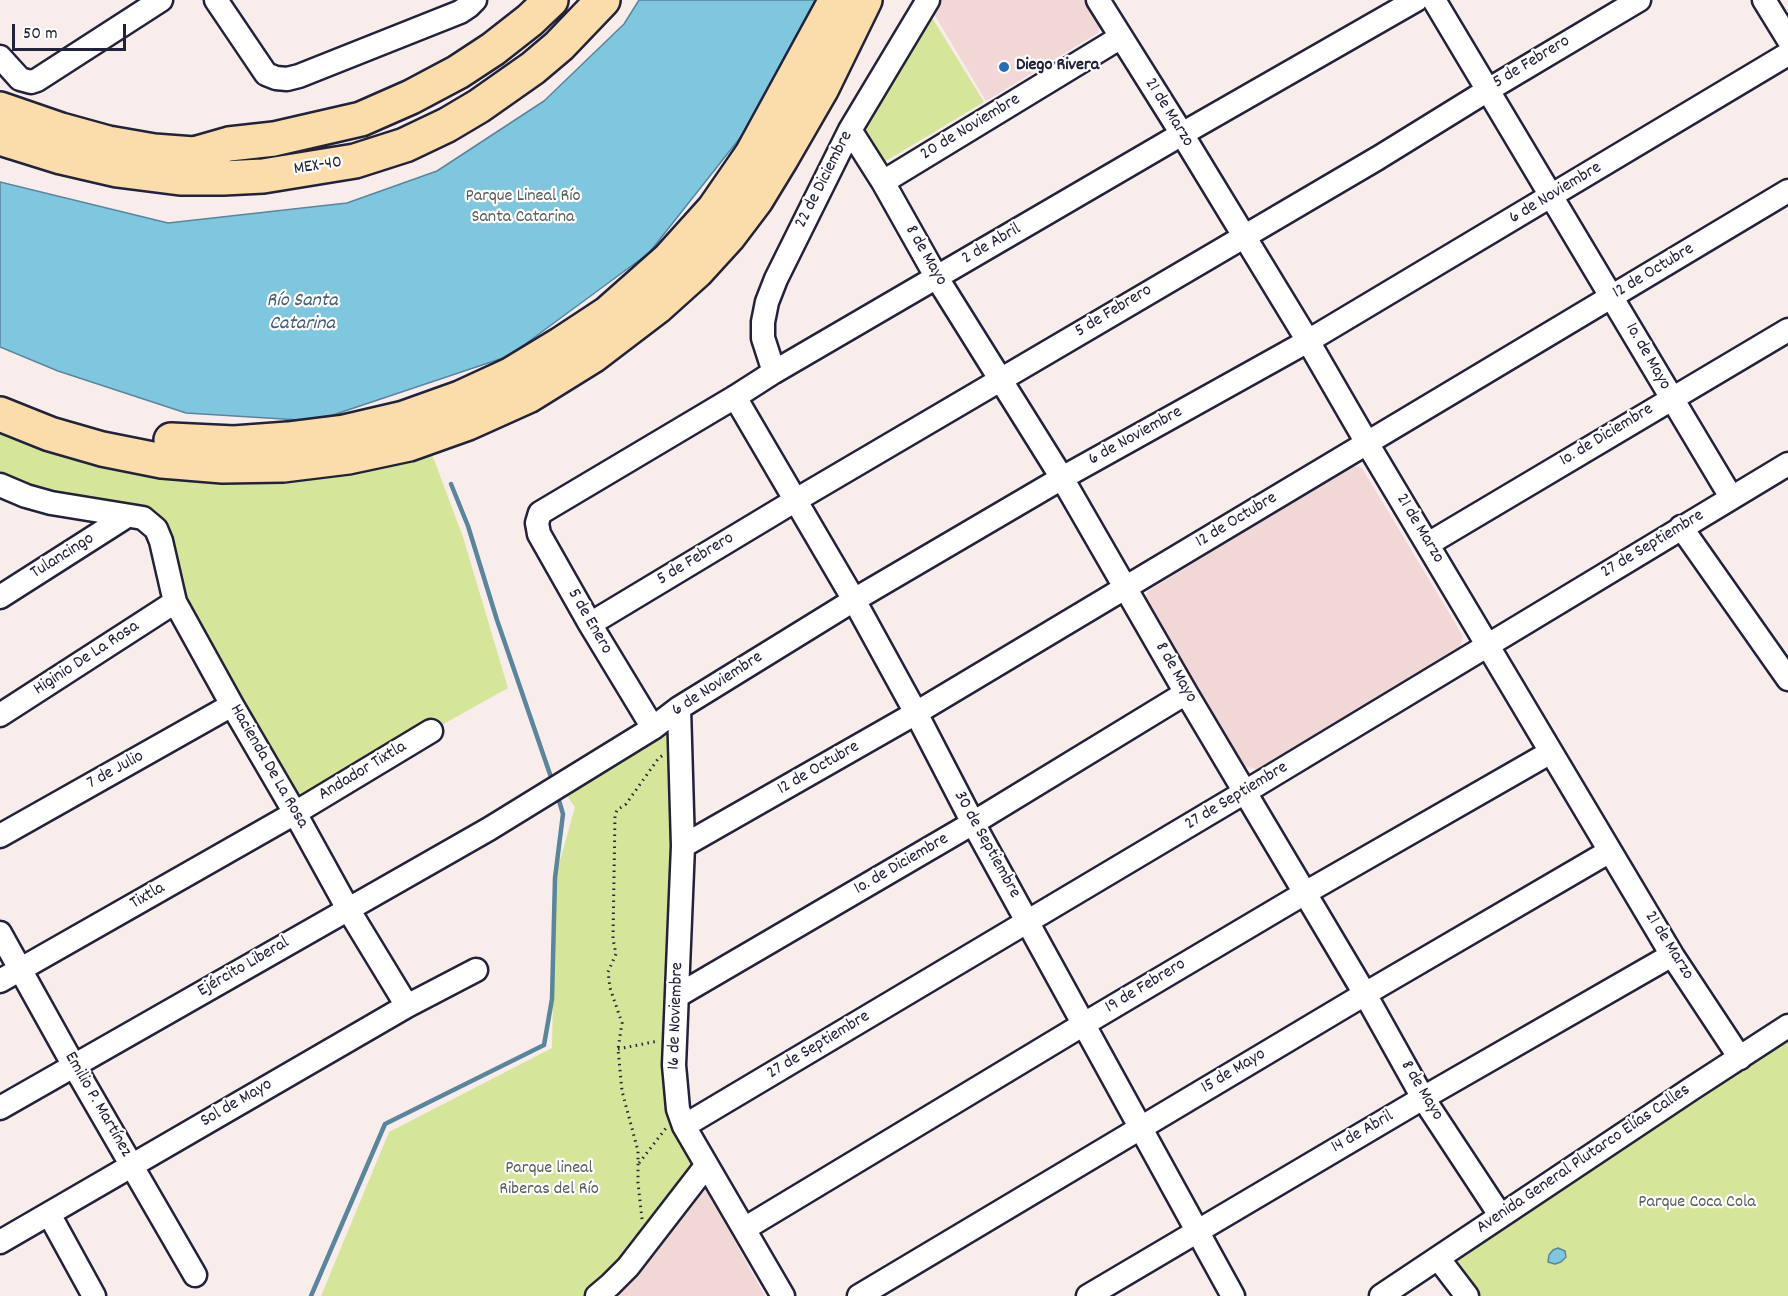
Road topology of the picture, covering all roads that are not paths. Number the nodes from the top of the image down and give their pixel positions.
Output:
1 (161, 0) edge
2 (216, 0) edge
3 (475, 0) edge
4 (550, 0) edge
5 (836, 0) edge
6 (865, 0) edge
7 (928, 0) edge
8 (1098, 0) edge
9 (1416, 0) edge
10 (1434, 0) edge
11 (1639, 0) edge
12 (1764, 0) edge
13 (598, 6) edge
14 (1121, 37) junction
15 (1788, 39) edge
16 (1788, 54) edge
17 (0, 57) edge
18 (1488, 90) junction
19 (1, 116) edge
20 (850, 130) junction
21 (1182, 134) junction
22 (883, 182) junction
23 (1788, 191) edge
24 (1552, 197) junction
25 (1244, 236) junction
26 (937, 278) junction
27 (1612, 297) junction
28 (1788, 330) edge
29 (1308, 341) junction
30 (774, 372) junction
31 (1000, 380) junction
32 (0, 391) edge
33 (735, 397) junction
34 (1671, 398) junction
35 (0, 414) edge
36 (1366, 443) junction
37 (1788, 464) edge
38 (1062, 478) junction
39 (0, 484) edge
40 (1731, 497) junction
41 (796, 500) junction
42 (540, 513) joint
43 (137, 518) junction
44 (1682, 527) junction
45 (1428, 544) junction
46 (1125, 588) junction
47 (0, 597) edge
48 (854, 600) junction
49 (175, 603) junction
50 (590, 624) junction
51 (1488, 646) junction
52 (1788, 679) edge
53 (1186, 693) junction
54 (232, 705) junction
55 (679, 708) junction
56 (916, 713) junction
57 (0, 715) edge
58 (653, 728) junction
59 (431, 730) dead end
60 (1551, 752) junction
61 (1245, 792) junction
62 (295, 813) junction
63 (973, 823) junction
64 (489, 829) joint
65 (0, 836) edge
66 (683, 846) junction
67 (1610, 851) junction
68 (1305, 893) junction
69 (348, 909) junction
70 (1028, 921) junction
71 (0, 933) edge
72 (1672, 955) junction
73 (20, 969) junction
74 (476, 970) dead end
75 (0, 981) edge
76 (1365, 994) junction
77 (677, 996) junction
78 (407, 1006) junction
79 (1084, 1024) junction
80 (1788, 1026) edge
81 (1740, 1058) junction
82 (74, 1066) junction
83 (1423, 1098) junction
84 (0, 1108) edge
85 (681, 1118) junction
86 (1140, 1128) junction
87 (132, 1165) junction
88 (706, 1166) junction
89 (48, 1215) junction
90 (1500, 1215) junction
91 (744, 1229) junction
92 (1197, 1231) junction
93 (0, 1242) edge
94 (1438, 1258) junction
95 (195, 1275) dead end
96 (94, 1296) edge
97 (598, 1296) edge
98 (783, 1296) edge
99 (859, 1296) edge
100 (1088, 1296) edge
101 (1233, 1296) edge
102 (1381, 1296) edge
103 (1467, 1296) edge

1 - 17 street
2 - 3 street
4 - 19 highway
5 - 32 highway
6 - 35 highway
7 - 20 street, 22 de Diciembre
8 - 14 street, 21 de Marzo
9 - 21 street, 2 de Abril
10 - 18 street, 1o. de Mayo
11 - 18 street, 5 de Febrero
12 - 15 street
13 - 19 highway, MEX-40
14 - 21 street, 21 de Marzo
14 - 22 street, 20 de Noviembre
16 - 24 street, 6 de Noviembre
18 - 24 street, 1o. de Mayo
18 - 25 street, 5 de Febrero
20 - 22 street, 8 de Mayo
20 - 30 street, 22 de Diciembre
21 - 25 street, 21 de Marzo
21 - 26 street, 2 de Abril
22 - 26 street, 8 de Mayo
23 - 27 street, 12 de Octubre
24 - 27 street, 1o. de Mayo
24 - 29 street, 6 de Noviembre
25 - 29 street, 21 de Marzo
25 - 31 street, 5 de Febrero
26 - 30 street, 2 de Abril
26 - 31 street, 8 de Mayo
27 - 34 street, 1o. de Mayo
27 - 36 street, 12 de Octubre
28 - 34 street, 1o. de Diciembre
29 - 36 street, 21 de Marzo
29 - 38 street, 6 de Noviembre
30 - 33 street, 2 de Abril
31 - 38 street, 8 de Mayo
31 - 41 street, 5 de Febrero
33 - 41 street, 30 de Septiembre
33 - 42 street, 2 de Abril
34 - 40 street, 1o. de Mayo
34 - 45 street, 1o. de Diciembre
36 - 45 street, 21 de Marzo
36 - 46 street, 12 de Octubre
37 - 40 street, 27 de Septiembre
38 - 46 street, 8 de Mayo
38 - 48 street, 6 de Noviembre
39 - 43 street
40 - 44 street, 27 de Septiembre
41 - 48 street, 30 de Septiembre
41 - 50 street, 5 de Febrero
42 - 50 street, 5 de Enero
43 - 47 street, Tulancingo
43 - 49 street, Hacienda De La Rosa
44 - 51 street, 27 de Septiembre
44 - 52 street
45 - 51 street, 21 de Marzo
46 - 53 street, 8 de Mayo
46 - 56 street, 12 de Octubre
48 - 55 street, 6 de Noviembre
48 - 56 street, 30 de Septiembre
49 - 54 street, Hacienda De La Rosa
49 - 57 street, Higinio De La Rosa
50 - 58 street, 5 de Enero
51 - 60 street, 21 de Marzo
51 - 61 street, 27 de Septiembre
53 - 61 street, 8 de Mayo
53 - 63 street, 1o. de Diciembre
54 - 62 street, Hacienda De La Rosa
54 - 65 street, 7 de Julio
55 - 58 street, 6 de Noviembre
55 - 66 street, 16 de Noviembre
56 - 63 street, 30 de Septiembre
56 - 66 street, 12 de Octubre
58 - 64 street, 6 de Noviembre
59 - 62 street, Andador Tixtla
60 - 67 street, 21 de Marzo
60 - 68 street, 19 de Febrero
61 - 68 street, 8 de Mayo
61 - 70 street, 27 de Septiembre
62 - 69 street, Hacienda De La Rosa
62 - 73 street, Tixtla
63 - 70 street, 30 de Septiembre
63 - 77 street, 1o. de Diciembre
64 - 69 street, Ejército Liberal
66 - 77 street, 16 de Noviembre
67 - 72 street, 21 de Marzo
67 - 76 street, 15 de Mayo
68 - 76 street, 8 de Mayo
68 - 79 street, 19 de Febrero
69 - 78 street, Hacienda De La Rosa
69 - 82 street, Ejército Liberal
70 - 79 street, 30 de Septiembre
70 - 85 street, 27 de Septiembre
71 - 73 street, Emilio P. Martínez
72 - 81 street, 21 de Marzo
72 - 83 street, 14 de Abril
73 - 75 street, Tixtla
73 - 82 street, Emilio P. Martínez
74 - 78 street, Sol de Mayo
76 - 83 street, 8 de Mayo
76 - 86 street, 15 de Mayo
77 - 85 street, 16 de Noviembre
78 - 87 street, Sol de Mayo
79 - 86 street, 30 de Septiembre
79 - 91 street, 19 de Febrero
80 - 81 street, Avenida General Plutarco Elías Calles
81 - 90 street, Avenida General Plutarco Elías Calles
82 - 84 street, Ejército Liberal
82 - 87 street, Emilio P. Martínez
83 - 90 street, 8 de Mayo
83 - 92 street, 14 de Abril
85 - 88 street, 16 de Noviembre
86 - 92 street, 30 de Septiembre
86 - 99 street, 15 de Mayo
87 - 89 street, Sol de Mayo
87 - 95 street, Emilio P. Martínez
88 - 91 street, 16 de Noviembre
88 - 97 street
89 - 93 street, Sol de Mayo
89 - 96 street
90 - 94 street, Avenida General Plutarco Elías Calles
91 - 98 street, 16 de Noviembre
92 - 100 street, 14 de Abril
92 - 101 street, 30 de Septiembre
94 - 102 street, Avenida General Plutarco Elías Calles
94 - 103 street

